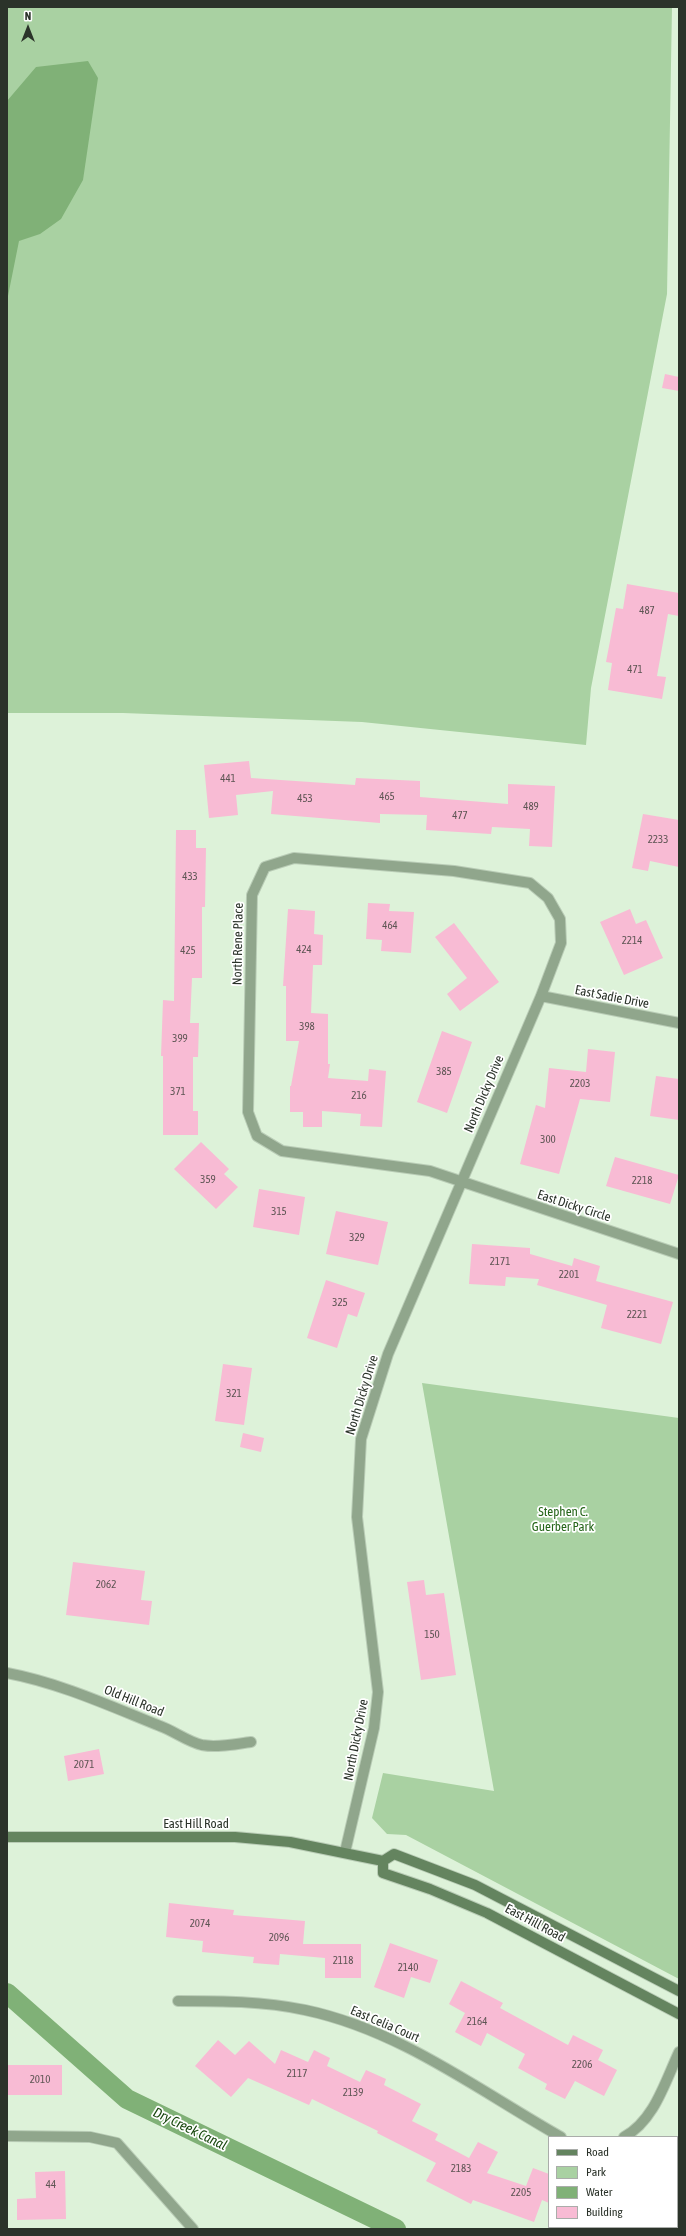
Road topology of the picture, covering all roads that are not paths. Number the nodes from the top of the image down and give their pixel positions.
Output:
1 (540, 996) junction
2 (679, 1023) edge
3 (460, 1181) junction
4 (679, 1254) edge
5 (7, 1673) edge
6 (251, 1742) dead end
7 (7, 1837) edge
8 (345, 1852) junction
9 (383, 1861) junction
10 (679, 1990) edge
11 (178, 2001) dead end
12 (679, 2014) edge
13 (679, 2052) edge
14 (7, 2136) edge
15 (560, 2136) edge
16 (626, 2136) edge
17 (193, 2229) edge

1 - 2 street, East Sadie Drive
1 - 3 street, North Dicky Drive
1 - 3 street, North Rene Place
3 - 4 street, East Dicky Circle
3 - 8 street, North Dicky Drive
5 - 6 street, Old Hill Road
7 - 8 street, East Hill Road
8 - 9 street, East Hill Road
9 - 10 street, East Hill Road
9 - 12 street, East Hill Road
11 - 15 street, East Celia Court
13 - 16 street
14 - 17 street

